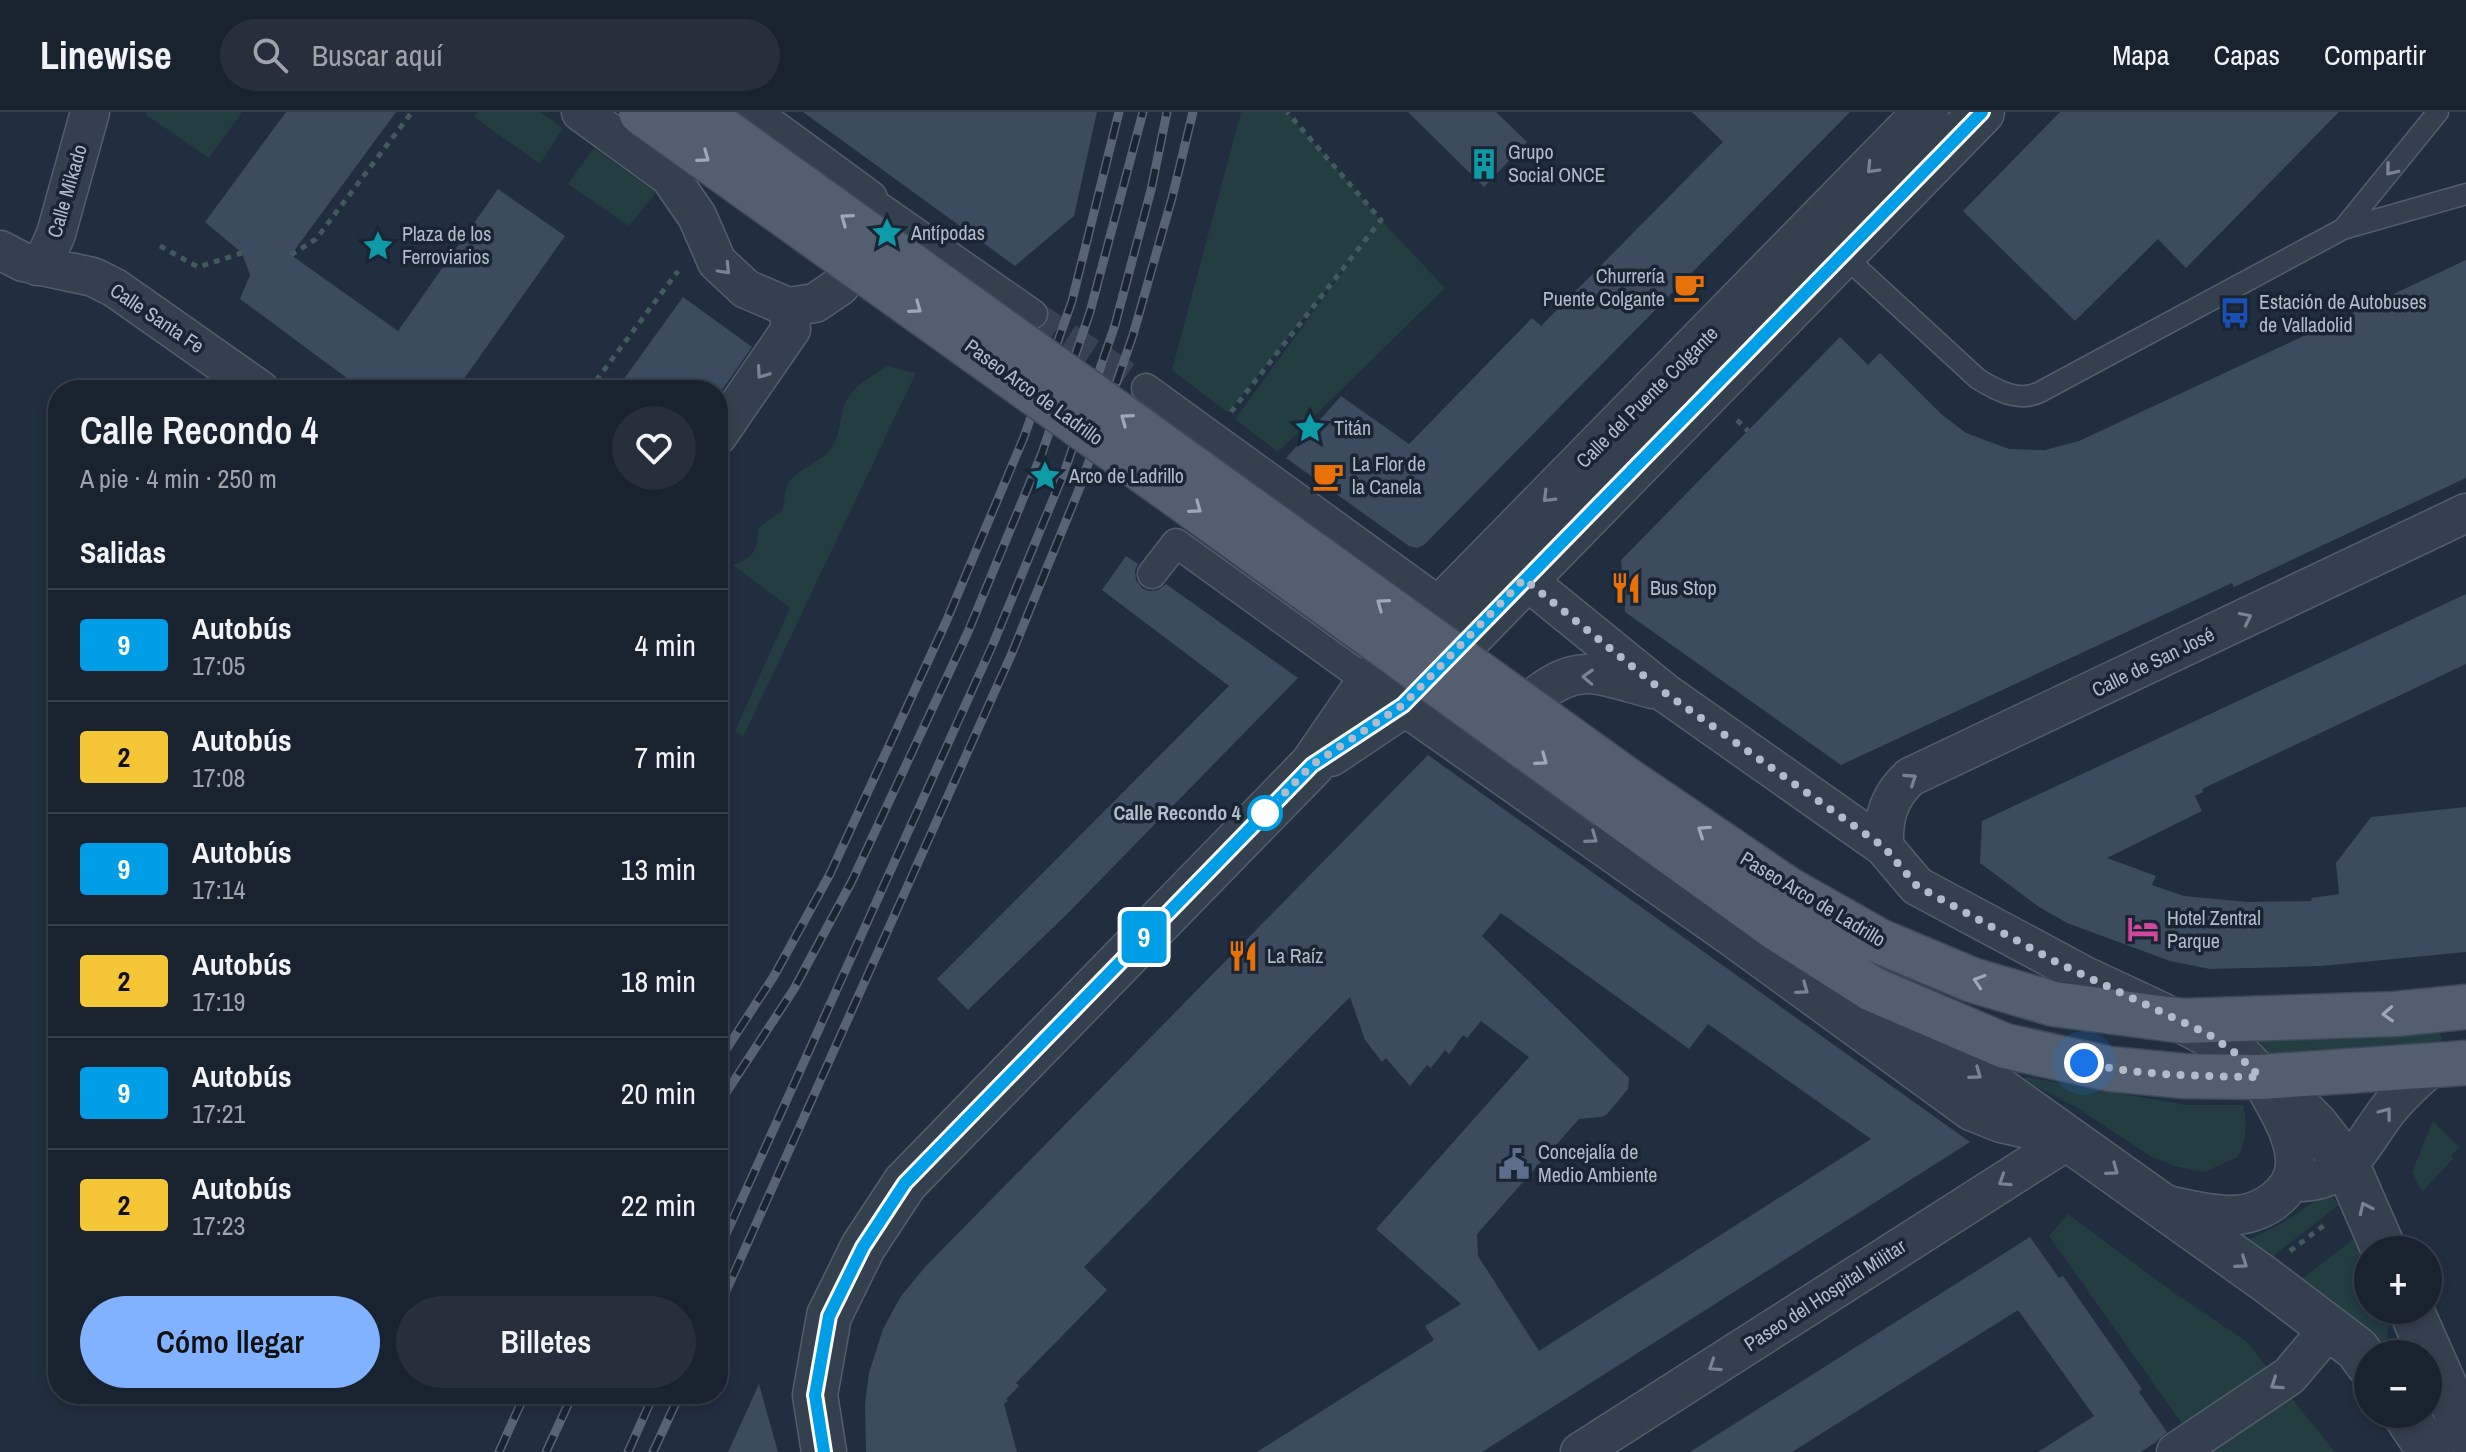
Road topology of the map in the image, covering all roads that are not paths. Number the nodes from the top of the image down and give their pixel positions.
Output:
1 (90, 112) edge
2 (581, 112) edge
3 (641, 112) edge
4 (698, 112) edge
5 (749, 112) edge
6 (1926, 112) edge
7 (1982, 112) edge
8 (2438, 112) edge
9 (2466, 194) edge
10 (868, 199) joint
11 (2343, 229) junction
12 (0, 250) edge
13 (1842, 254) junction
14 (37, 266) junction
15 (840, 286) dead end
16 (788, 307) junction
17 (1033, 314) tunnel mouth
18 (246, 380) edge
19 (1146, 388) tunnel mouth
20 (728, 420) edge
21 (2466, 513) edge
22 (1508, 566) junction
23 (1152, 574) dead end
24 (1444, 604) junction
25 (1664, 692) junction
26 (1386, 693) junction
27 (1505, 776) junction
28 (1618, 794) junction
29 (1884, 847) junction
30 (1872, 989) junction
31 (2466, 1007) edge
32 (2183, 1021) junction
33 (2449, 1064) edge
34 (2260, 1077) junction
35 (2070, 1139) junction
36 (2353, 1181) junction
37 (2292, 1182) junction
38 (2156, 1202) junction
39 (2378, 1236) edge
40 (2417, 1324) edge
41 (2330, 1328) junction
42 (2354, 1347) edge
43 (2414, 1428) edge
44 (2466, 1434) edge
45 (824, 1452) edge
46 (1580, 1452) edge
47 (2176, 1452) edge
48 (2430, 1452) edge

1 - 14 street, Calle Mikado
2 -> 16 street
3 -> 28 main road, Paseo Arco de Ladrillo, bridge
28 -> 4 main road, Paseo Arco de Ladrillo, bridge
5 - 10 street
6 -> 22 street, Calle del Puente Colgante
7 - 13 street, Calle del Puente Colgante
8 -> 11 lane
9 - 11 lane
10 - 17 street
11 - 13 lane
12 - 14 street, Calle Santa Fe
13 - 22 street, Calle del Puente Colgante
14 - 18 street, Calle Santa Fe
15 - 16 street
16 -> 20 street
19 - 24 street
29 -> 21 street, Calle de San José
22 - 24 street, Calle del Puente Colgante
22 - 25 street, Paseo Arco de Ladrillo
22 - 26 street, Calle del Puente Colgante
23 - 26 street, Paseo Arco de Ladrillo
24 - 26 street, Calle del Puente Colgante
25 -> 27 street, Paseo Arco de Ladrillo
25 - 29 street, Paseo Arco de Ladrillo
26 - 27 street, Paseo Arco de Ladrillo
26 - 45 street
27 -> 35 street, Paseo Arco de Ladrillo
28 - 30 main road, Paseo Arco de Ladrillo
32 -> 28 main road, Paseo Arco de Ladrillo
29 - 32 street, Paseo Arco de Ladrillo
30 - 34 main road, Paseo Arco de Ladrillo
30 -> 35 street, Paseo Arco de Ladrillo
31 -> 32 main road
32 - 34 street, Paseo Arco de Ladrillo
33 - 34 main road
36 -> 33 street
34 - 36 street, Paseo Arco de Ladrillo
34 - 37 street, Paseo Arco de Ladrillo
35 -> 38 street, Paseo Arco de Ladrillo
35 -> 46 street, Paseo del Hospital Militar
36 - 37 street
39 -> 36 street, Paseo Arco de Ladrillo
37 - 38 street, Paseo Arco de Ladrillo
38 -> 41 street, Paseo Arco de Ladrillo
40 - 44 street
41 - 42 street, Paseo Arco de Ladrillo
41 -> 47 street
43 - 48 street

